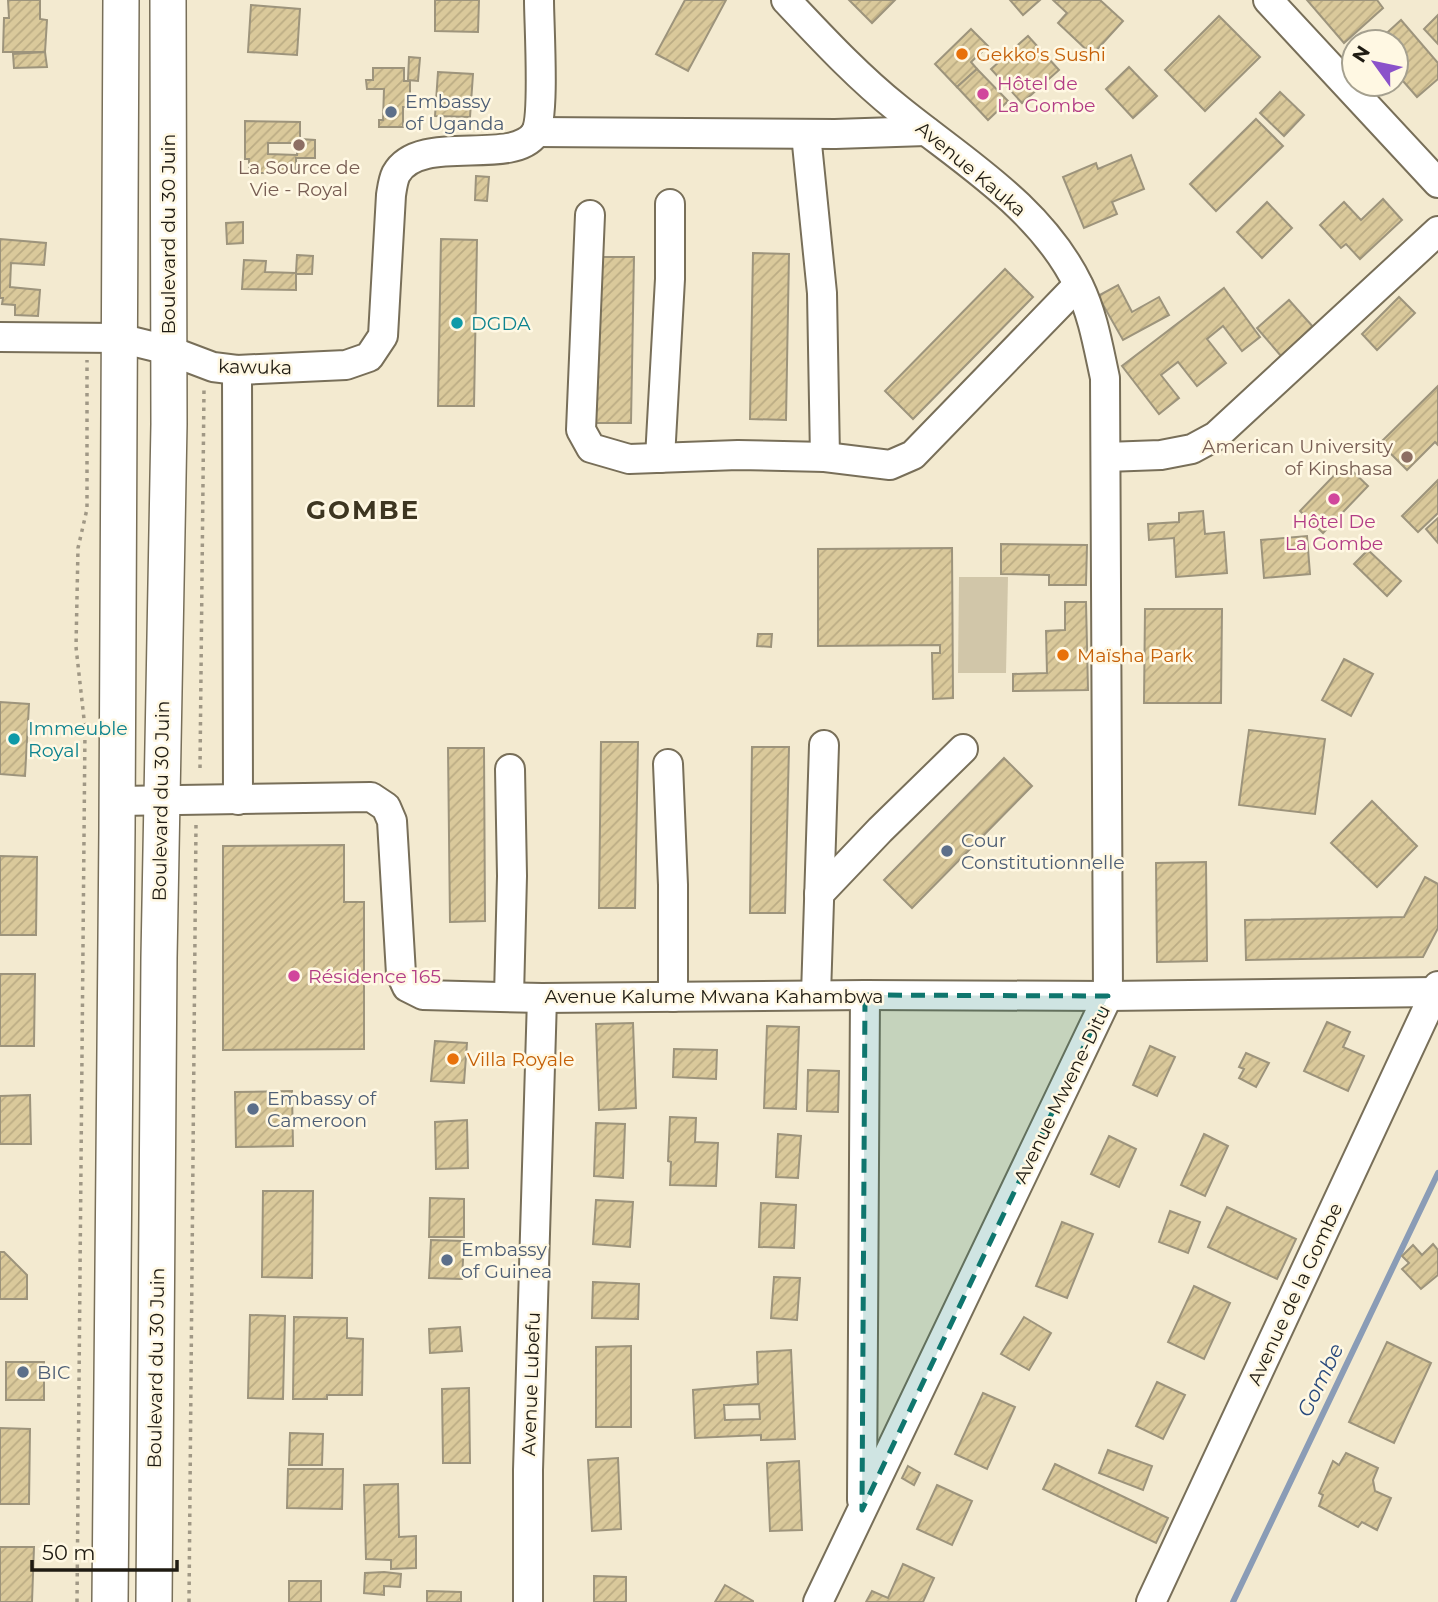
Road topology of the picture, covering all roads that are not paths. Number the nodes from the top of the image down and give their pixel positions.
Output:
1 (121, 0) edge
2 (168, 0) edge
3 (539, 0) edge
4 (786, 0) edge
5 (1268, 0) edge
6 (926, 131) junction
7 (536, 132) junction
8 (806, 134) junction
9 (1438, 183) edge
10 (670, 204) dead end
11 (590, 215) dead end
12 (1438, 231) edge
13 (1078, 285) junction
14 (0, 337) edge
15 (103, 338) junction
16 (168, 350) junction
17 (237, 370) junction
18 (825, 457) junction
19 (1106, 457) junction
20 (660, 458) junction
21 (824, 745) dead end
22 (962, 749) dead end
23 (668, 764) dead end
24 (510, 769) dead end
25 (238, 800) junction
26 (118, 801) junction
27 (161, 801) junction
28 (819, 894) junction
29 (1437, 989) edge
30 (816, 995) junction
31 (865, 995) junction
32 (509, 996) junction
33 (1108, 996) junction
34 (673, 997) junction
35 (542, 998) junction
36 (862, 1510) junction
37 (110, 1602) edge
38 (154, 1602) edge
39 (528, 1602) edge
40 (818, 1602) edge
41 (1151, 1602) edge

1 - 15 main road
2 - 16 main road, Boulevard du 30 Juin
3 - 7 street
4 - 6 street, Avenue Kauka
5 - 9 street
6 - 8 street
6 - 13 street, Avenue Kauka
7 - 8 street
7 - 17 street, kawuka
8 - 18 street
10 - 20 street
11 - 20 street
12 - 19 street
13 - 18 street
13 - 19 street, Avenue Kauka
14 - 15 street, kawuka
15 - 16 street, kawuka
15 - 26 main road
16 - 17 street, kawuka
16 - 27 main road, Boulevard du 30 Juin
17 - 25 street
18 - 20 street
19 - 33 street, Avenue Mwene-Ditu
21 - 28 street
22 - 28 street
23 - 34 street
24 - 32 street
25 - 27 street, Avenue Kalume Mwana Kahambwa
25 - 32 street, Avenue Kalume Mwana Kahambwa
26 - 27 street, Avenue Kalume Mwana Kahambwa
26 - 37 main road
27 - 38 main road, Boulevard du 30 Juin
28 - 30 street
29 - 33 street, Avenue Kalume Mwana Kahambwa
29 - 41 street, Avenue de la Gombe
30 - 31 street, Avenue Kalume Mwana Kahambwa
30 - 34 street, Avenue Kalume Mwana Kahambwa
31 - 33 street, Avenue Kalume Mwana Kahambwa
31 - 36 street
32 - 35 street, Avenue Kalume Mwana Kahambwa
33 - 36 street, Avenue Mwene-Ditu
34 - 35 street, Avenue Kalume Mwana Kahambwa
35 - 39 street, Avenue Lubefu
36 - 40 street, Avenue Mwene-Ditu

